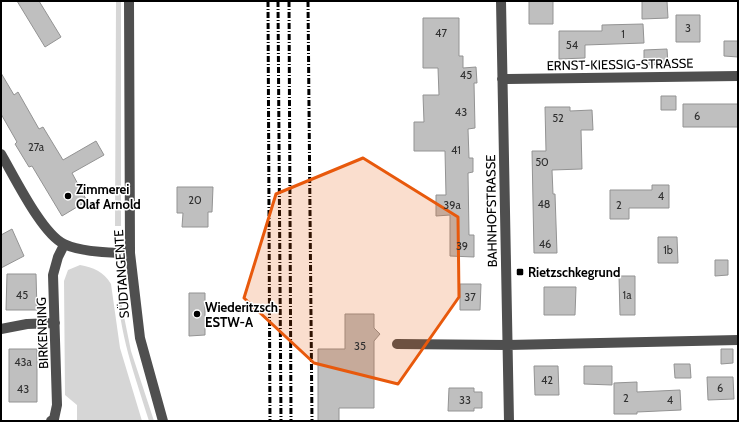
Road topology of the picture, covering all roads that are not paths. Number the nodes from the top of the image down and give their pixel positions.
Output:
1 (129, 1) edge
2 (501, 1) edge
3 (738, 76) edge
4 (502, 79) junction
5 (1, 154) edge
6 (64, 245) junction
7 (130, 253) junction
8 (55, 323) junction
9 (1, 329) edge
10 (738, 340) edge
11 (397, 344) dead end
12 (507, 345) junction
13 (51, 421) edge
14 (163, 421) edge
15 (509, 421) edge

1 - 7 street, SÜDTANGENTE
2 - 4 street, BAHNHOFSTRASSE
3 - 4 street, ERNST-KIESSIG-STRASSE
4 - 12 street, BAHNHOFSTRASSE
5 - 6 street
6 - 7 street
6 - 8 street, BIRKENRING
7 - 14 street, SÜDTANGENTE
8 - 9 street
8 - 13 street, BIRKENRING
10 - 12 street
11 - 12 street
12 - 15 street, BAHNHOFSTRASSE

